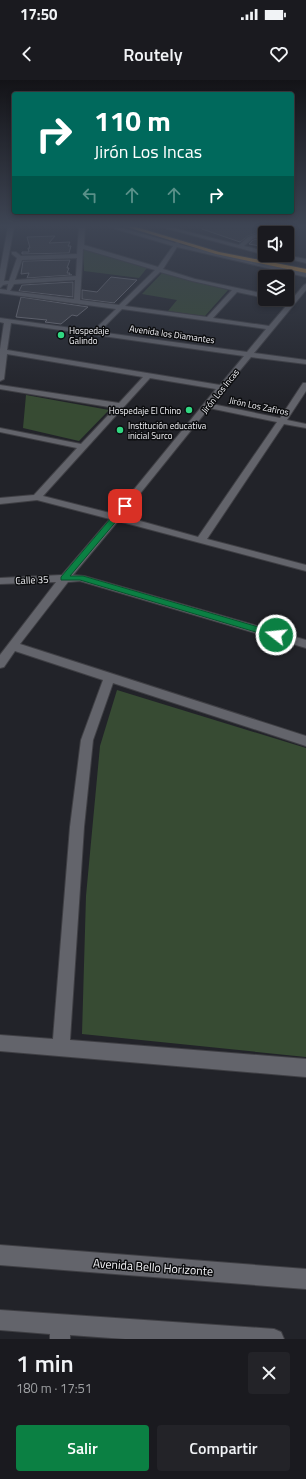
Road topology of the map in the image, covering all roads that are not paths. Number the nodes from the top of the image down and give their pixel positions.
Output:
1 (10, 286) edge
2 (78, 286) edge
3 (143, 286) edge
4 (221, 286) edge
5 (306, 286) edge
6 (236, 289) junction
7 (0, 291) edge
8 (8, 292) junction
9 (258, 294) edge
10 (294, 296) edge
11 (77, 301) junction
12 (286, 306) edge
13 (121, 307) junction
14 (209, 319) junction
15 (0, 320) edge
16 (8, 321) junction
17 (272, 328) junction
18 (97, 333) junction
19 (2, 351) edge
20 (246, 353) junction
21 (306, 362) edge
22 (148, 376) junction
23 (0, 379) edge
24 (306, 385) edge
25 (0, 387) edge
26 (222, 388) junction
27 (120, 406) junction
28 (208, 406) junction
29 (281, 421) junction
30 (306, 426) edge
31 (0, 430) edge
32 (83, 447) junction
33 (37, 497) junction
34 (0, 501) edge
35 (116, 517) junction
36 (201, 540) junction
37 (306, 568) edge
38 (64, 578) junction
39 (0, 581) edge
40 (306, 644) edge
41 (12, 646) junction
42 (0, 664) edge
43 (109, 678) junction
44 (306, 741) edge
45 (0, 1043) edge
46 (61, 1047) junction
47 (306, 1068) edge
48 (0, 1255) edge
49 (306, 1279) edge
50 (0, 1320) edge
51 (60, 1332) edge
52 (274, 1339) edge

1 - 8 street
2 - 11 street
3 - 13 street
4 - 6 street
5 - 10 street, Jirón Los Incas
6 - 9 street
6 - 14 street
7 - 8 street
8 - 11 street
11 - 13 street
12 - 17 street, Jirón Los Incas
13 - 14 street
13 - 18 street
14 - 17 street
15 - 16 street
16 - 18 street
16 - 19 street
17 - 20 street, Jirón Los Incas
18 - 20 street, Avenida los Diamantes
19 - 22 street
19 - 23 street
20 - 21 street
20 - 26 street, Jirón Los Incas
22 - 26 street
22 - 27 street
24 - 29 street
25 - 27 street
26 - 28 street, Jirón Los Incas
27 - 32 street
28 - 29 street, Jirón Los Zafiros
28 - 35 street, Jirón Los Incas
29 - 30 street, Jirón Los Zafiros
29 - 36 street
31 - 32 street
32 - 33 street
33 - 34 street
33 - 35 street
35 - 36 street
35 - 38 street, Jirón Los Incas
36 - 37 street
38 - 39 street, Calle 35
38 - 40 street, Calle 35
38 - 41 street, Jirón Los Incas
41 - 42 street, Jirón Los Incas
41 - 43 street
43 - 44 street
43 - 46 street
45 - 46 street
46 - 47 street
48 - 49 street, Avenida Bello Horizonte
50 - 51 street
51 - 52 street

